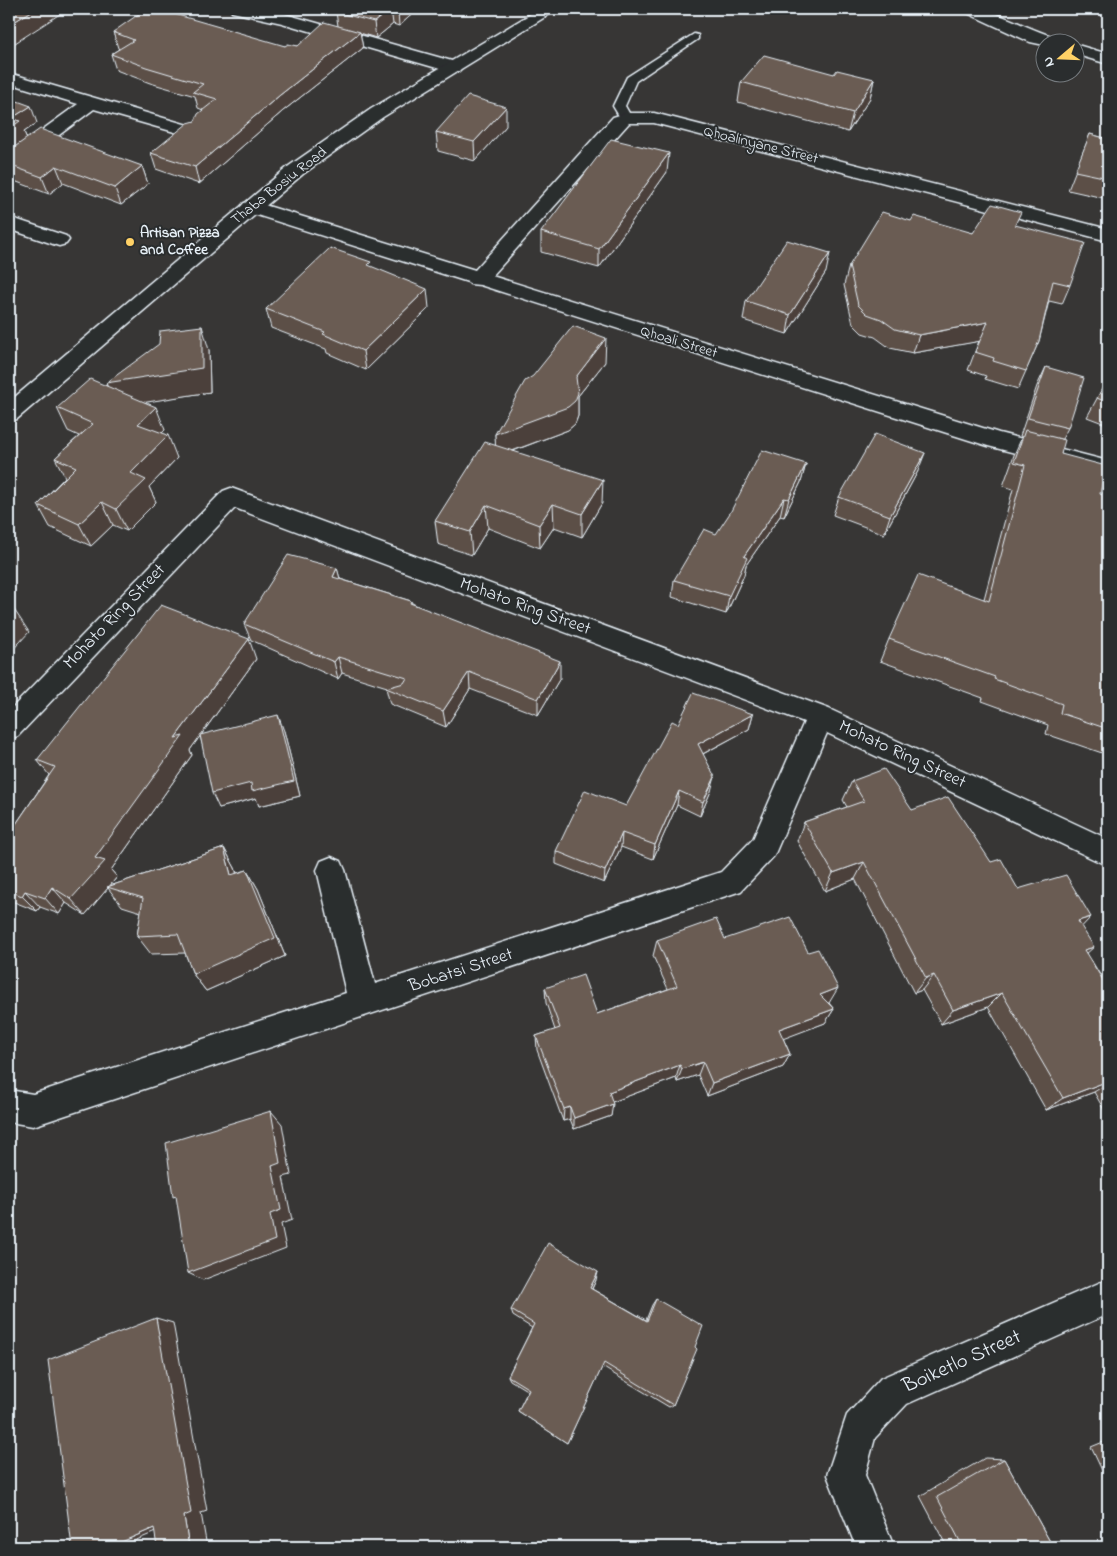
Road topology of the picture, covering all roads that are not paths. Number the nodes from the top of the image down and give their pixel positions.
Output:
1 (238, 9) edge
2 (550, 9) edge
3 (971, 9) edge
4 (291, 14) edge
5 (694, 36) dead end
6 (1034, 37) edge
7 (1084, 52) edge
8 (1108, 59) edge
9 (453, 66) junction
10 (9, 78) edge
11 (90, 102) junction
12 (626, 118) junction
13 (192, 132) edge
14 (9, 163) edge
15 (251, 207) junction
16 (9, 223) edge
17 (1108, 235) edge
18 (59, 240) dead end
19 (477, 280) junction
20 (10, 412) edge
21 (1108, 470) edge
22 (820, 717) junction
23 (9, 728) edge
24 (1108, 853) edge
25 (331, 870) dead end
26 (364, 1002) junction
27 (9, 1106) edge
28 (1108, 1296) edge
29 (875, 1547) edge

1 - 4 street
2 - 9 street, Thaba Bosiu Road
3 - 6 street
4 - 9 street
5 - 12 lane
7 - 8 street
9 - 15 street, Thaba Bosiu Road
10 - 11 street
11 - 13 street
11 - 14 street
12 - 17 street, Qhoalinyane Street
12 - 19 street
15 - 19 street, Qhoali Street
15 - 20 street, Thaba Bosiu Road
16 - 18 street
19 - 21 street, Qhoali Street
22 - 23 street, Mohato Ring Street
22 - 24 street, Mohato Ring Street
22 - 26 street, Bobatsi Street
25 - 26 street
26 - 27 street, Bobatsi Street
28 - 29 street, Boiketlo Street

